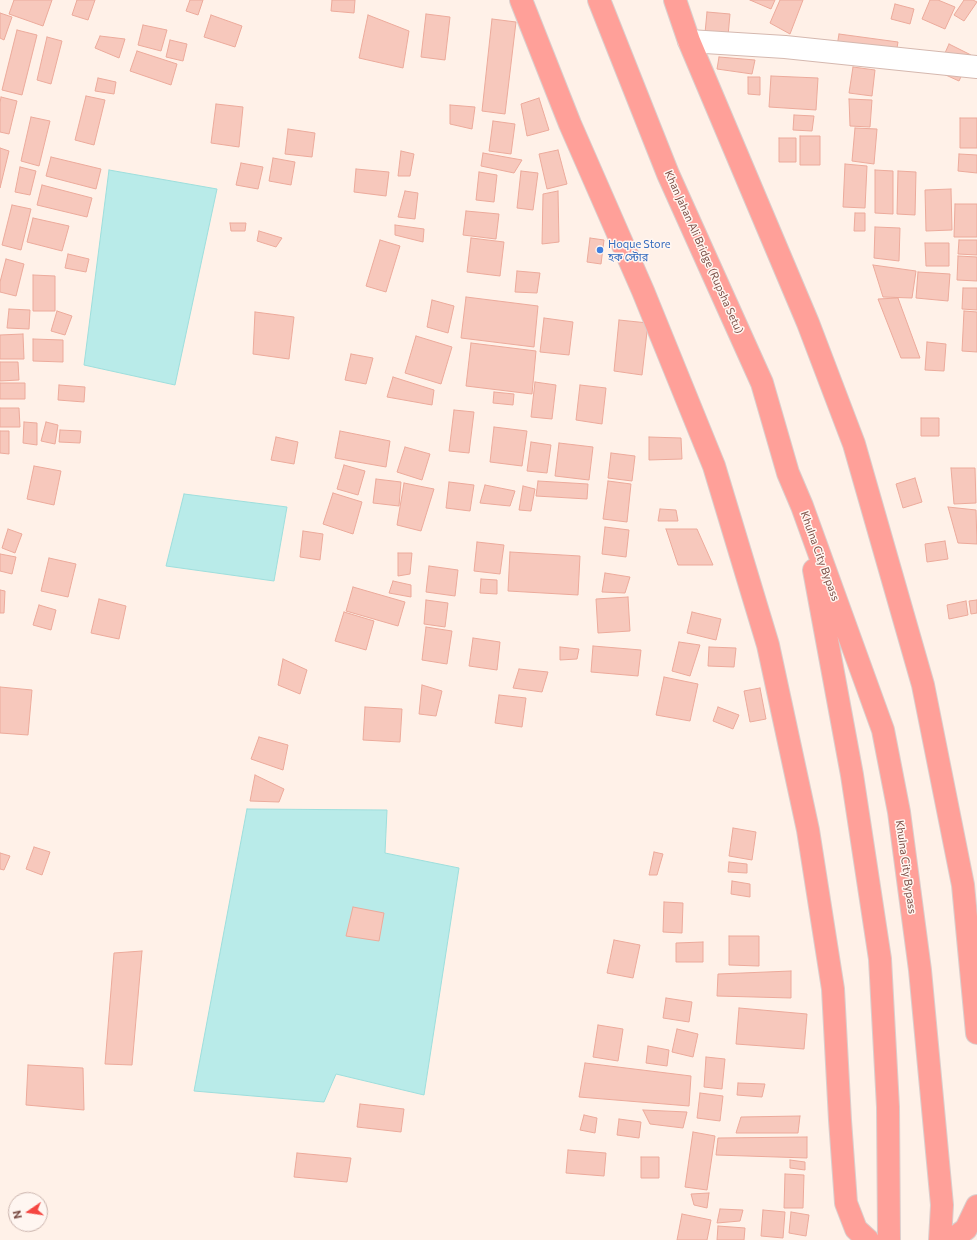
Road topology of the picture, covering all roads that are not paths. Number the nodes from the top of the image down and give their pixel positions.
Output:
1 (520, 0) edge
2 (599, 0) edge
3 (675, 0) edge
4 (689, 41) junction
5 (977, 68) edge
6 (802, 506) junction
7 (977, 1033) edge
8 (977, 1206) edge
9 (868, 1240) edge
10 (889, 1240) edge
11 (940, 1240) edge
12 (952, 1240) edge

1 - 9 highway
2 - 6 highway, Khan Jahan Ali Bridge (Rupsha Setu)
3 - 4 highway
4 - 5 street
4 - 7 highway
6 - 10 highway, Khulna City Bypass
6 - 11 highway, Khulna City Bypass
8 - 12 highway

